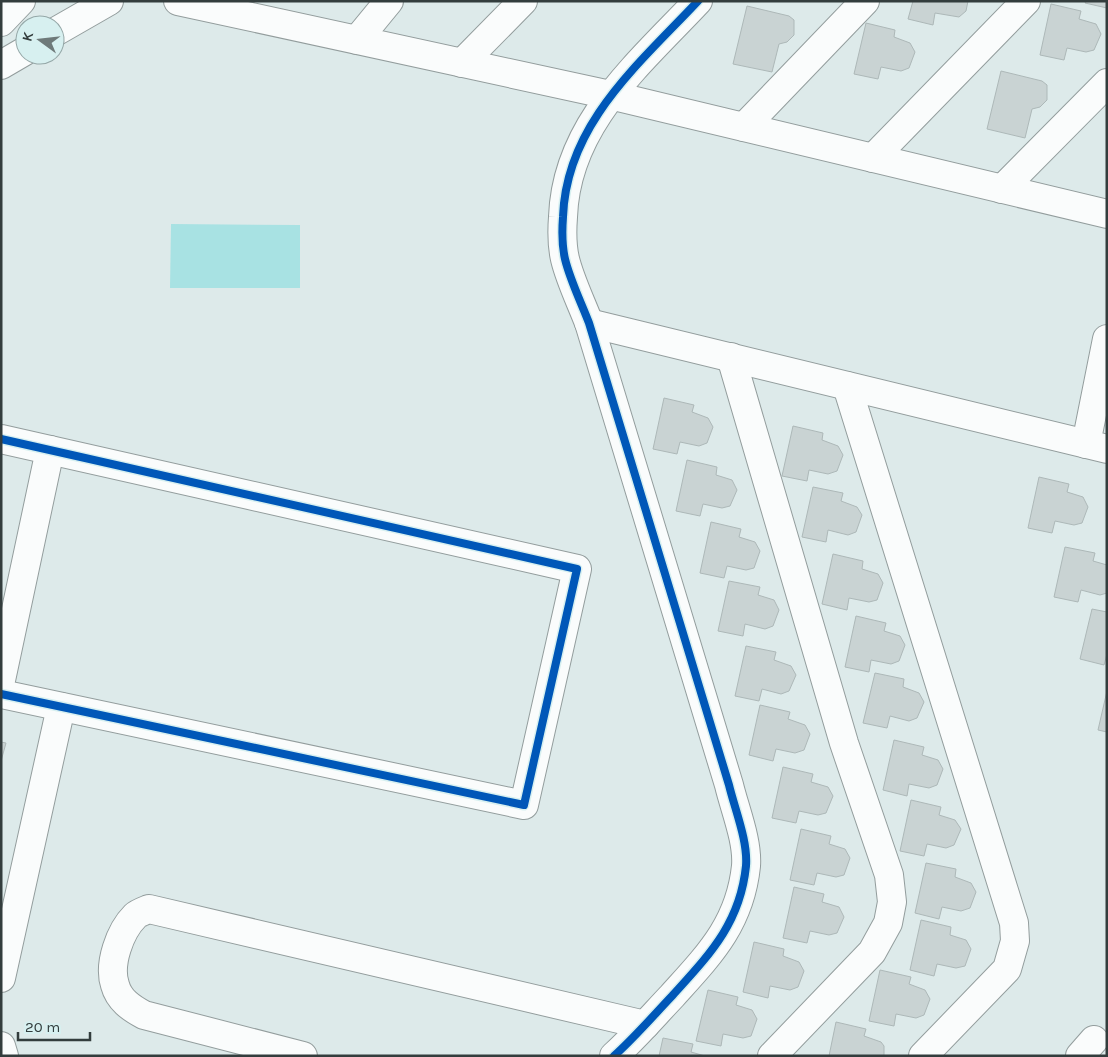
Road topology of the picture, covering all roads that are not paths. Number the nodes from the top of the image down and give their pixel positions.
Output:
1 (21, 1) edge
2 (109, 1) edge
3 (178, 1) edge
4 (389, 1) edge
5 (523, 1) edge
6 (698, 1) edge
7 (866, 1) edge
8 (1026, 1) edge
9 (233, 7) edge
10 (1, 22) edge
11 (65, 26) edge
12 (357, 40) junction
13 (15, 56) edge
14 (462, 63) junction
15 (1, 65) edge
16 (1107, 84) edge
17 (610, 95) junction
18 (744, 127) junction
19 (873, 158) junction
20 (1002, 189) junction
21 (1107, 214) edge
22 (589, 323) junction
23 (1107, 339) edge
24 (730, 357) junction
25 (847, 386) junction
26 (1, 439) edge
27 (1096, 446) edge
28 (50, 450) junction
29 (1, 680) edge
30 (1, 694) edge
31 (61, 707) junction
32 (1, 978) edge
33 (645, 1025) junction
34 (1, 1046) edge
35 (4, 1056) edge
36 (302, 1056) edge
37 (614, 1056) edge
38 (772, 1056) edge
39 (923, 1056) edge

1 - 10 street
2 - 11 street
3 - 9 street
4 - 12 street
5 - 14 street
6 - 17 street
7 - 18 street
8 - 19 street
9 - 12 street
12 - 14 street
13 - 15 street
14 - 17 street
16 - 20 street
17 - 18 street
17 - 22 street
18 - 19 street
19 - 20 street
20 - 21 street
22 - 24 street
22 - 33 street
23 - 27 street
24 - 25 street
24 - 38 street
25 - 27 street
25 - 39 street
26 - 28 street
28 - 29 street
28 - 31 street
30 - 31 street
31 - 32 street
33 - 36 street
33 - 37 street
34 - 35 street

